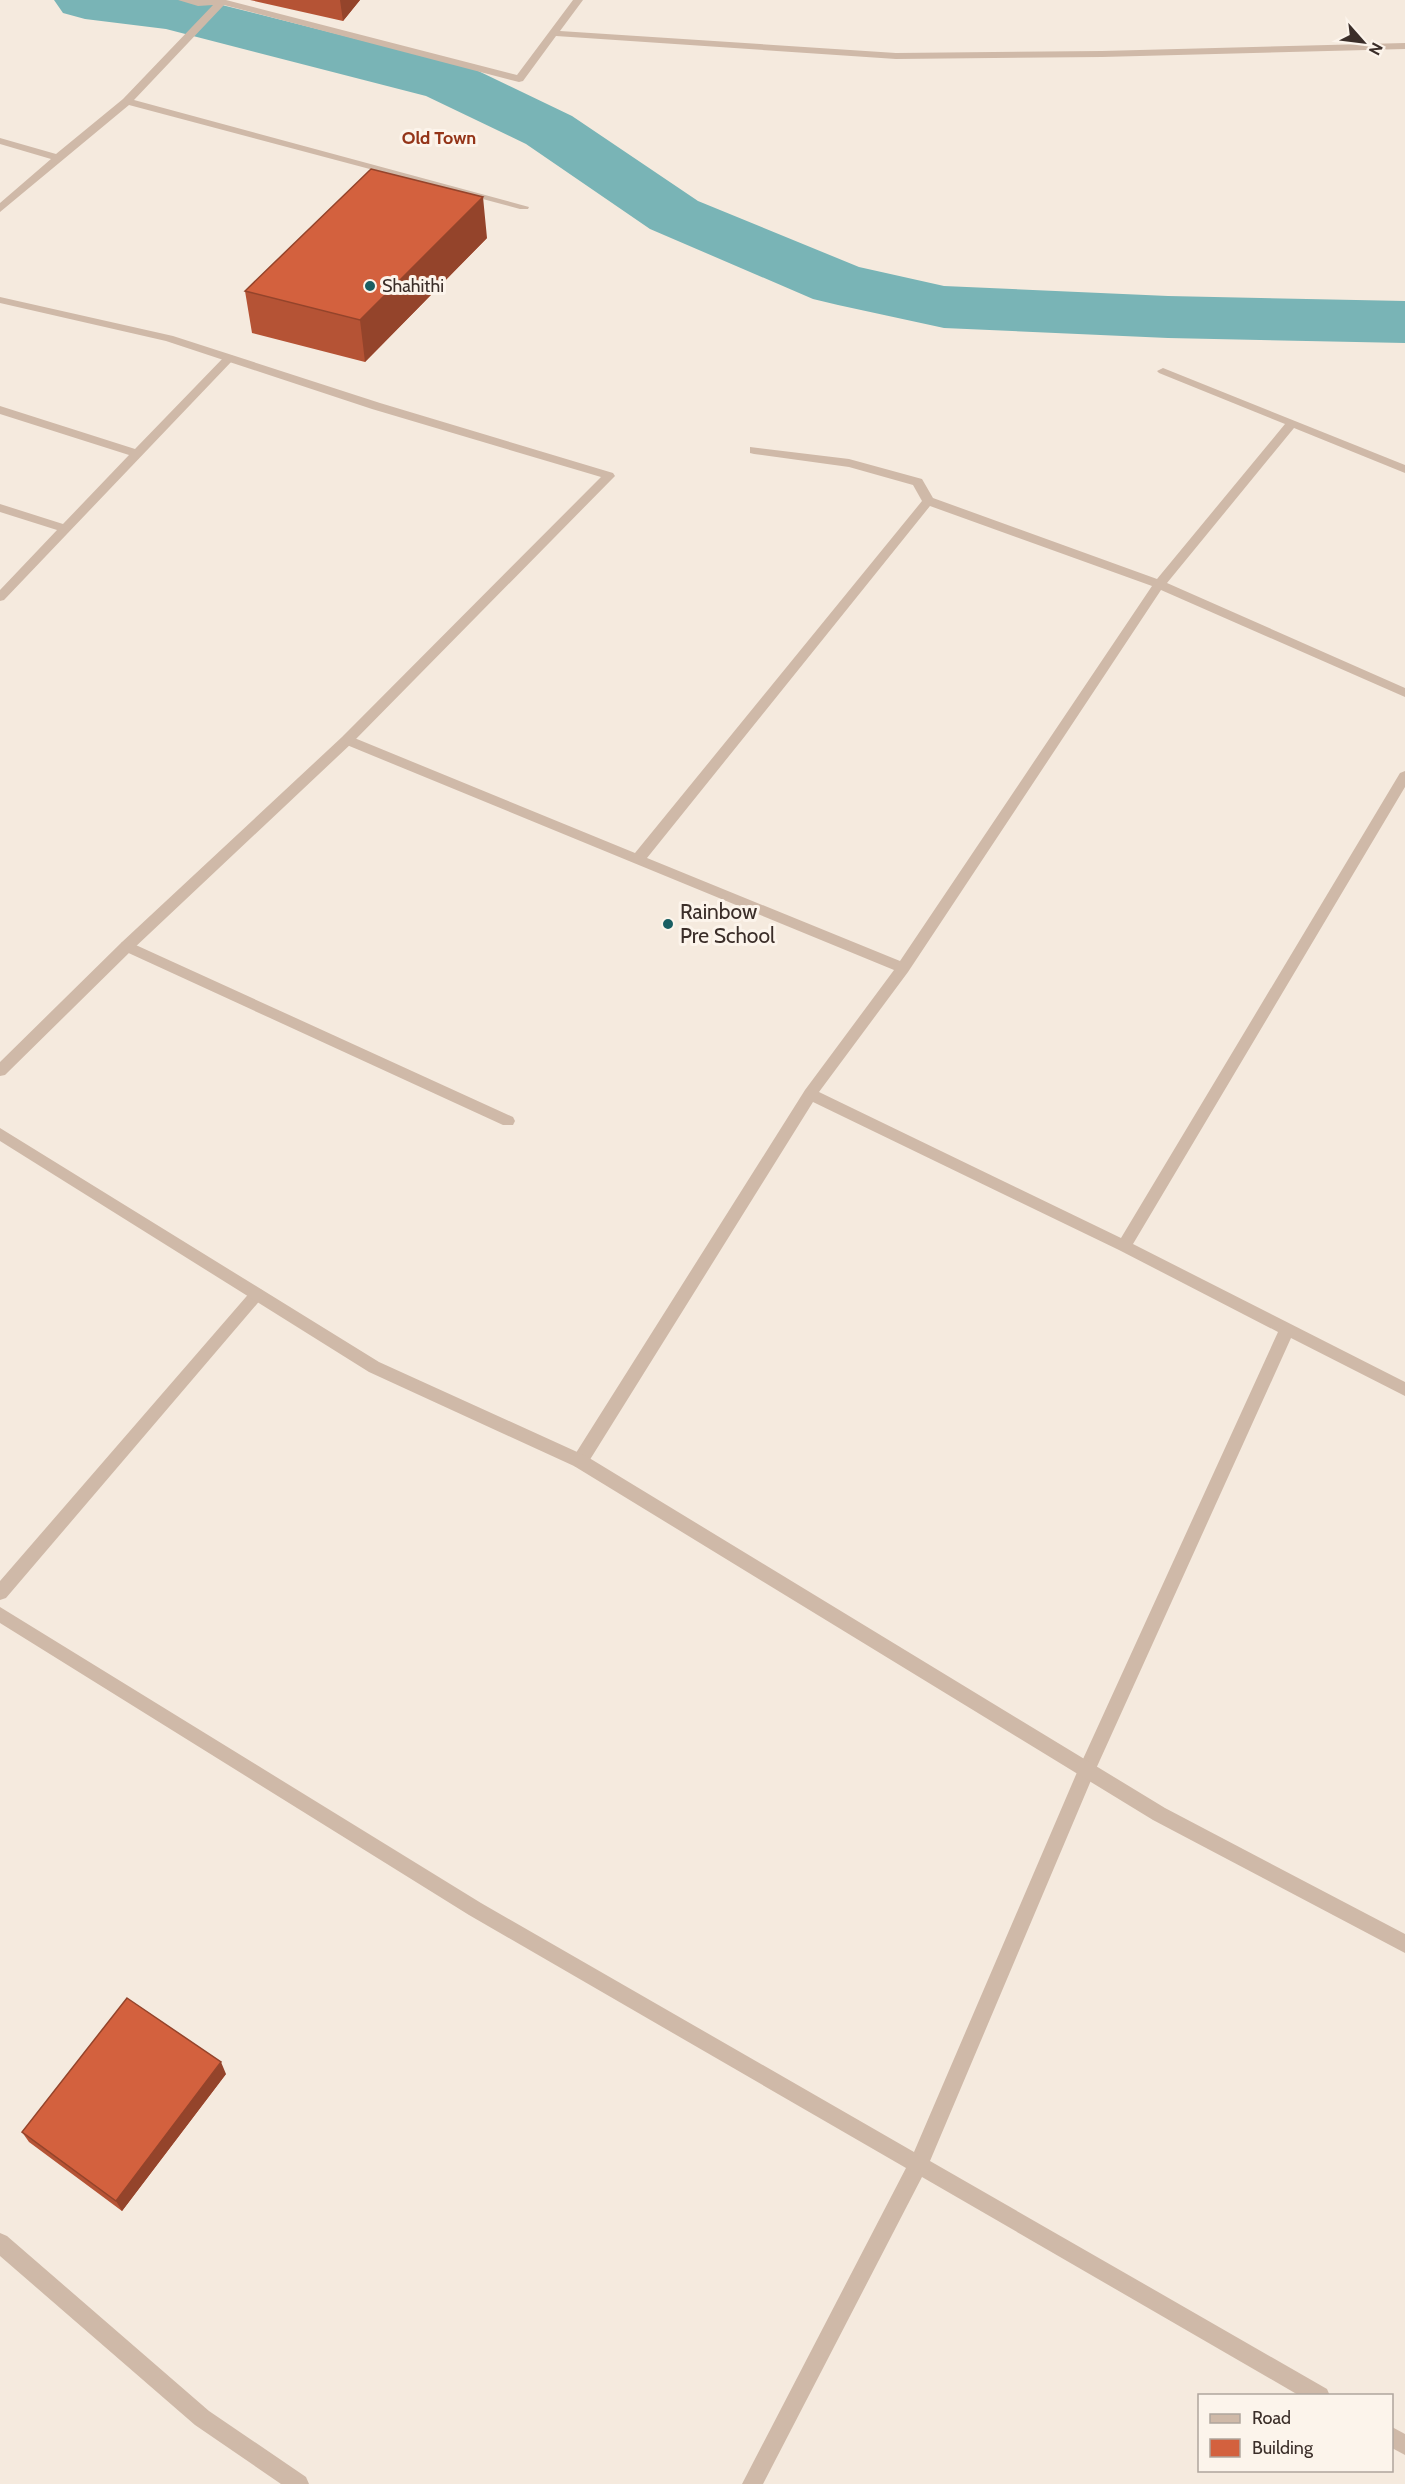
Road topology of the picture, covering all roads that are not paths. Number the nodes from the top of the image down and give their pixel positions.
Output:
1 (183, 0) edge
2 (578, 0) edge
3 (222, 2) junction
4 (553, 33) junction
5 (1405, 46) edge
6 (127, 101) junction
7 (0, 141) edge
8 (58, 159) junction
9 (524, 207) dead end
10 (0, 209) edge
11 (0, 300) edge
12 (229, 358) junction
13 (1162, 371) dead end
14 (0, 410) edge
15 (1291, 424) junction
16 (754, 450) dead end
17 (137, 454) junction
18 (1405, 469) edge
19 (928, 501) junction
20 (0, 508) edge
21 (65, 530) junction
22 (1159, 584) junction
23 (0, 597) edge
24 (1405, 693) edge
25 (346, 740) junction
26 (1405, 776) edge
27 (638, 859) junction
28 (127, 946) junction
29 (903, 968) junction
30 (0, 1071) edge
31 (810, 1094) junction
32 (508, 1121) dead end
33 (0, 1134) edge
34 (1124, 1246) junction
35 (257, 1294) junction
36 (1287, 1329) junction
37 (1405, 1389) edge
38 (580, 1461) junction
39 (0, 1593) edge
40 (0, 1614) edge
41 (1087, 1770) junction
42 (1405, 1944) edge
43 (919, 2163) junction
44 (0, 2243) edge
45 (1317, 2394) edge
46 (299, 2484) edge
47 (753, 2484) edge

1 - 3 street
2 - 4 street
3 - 4 street
3 - 6 street
4 - 5 street
6 - 8 street
6 - 9 street
7 - 8 street
8 - 10 street
11 - 12 street
12 - 17 street
12 - 25 street
13 - 15 street
14 - 17 street
15 - 18 street
15 - 22 street
16 - 19 street
17 - 21 street
19 - 22 street
19 - 27 street
20 - 21 street
21 - 23 street
22 - 24 street
22 - 29 street
25 - 27 street
25 - 28 street
26 - 34 street
27 - 29 street
28 - 30 street
28 - 32 street
29 - 31 street
31 - 34 street
31 - 38 street
33 - 35 street
34 - 36 street
35 - 38 street
35 - 39 street
36 - 37 street
36 - 41 street
38 - 41 street
40 - 43 street
41 - 42 street
41 - 43 street
43 - 45 street
43 - 47 street
44 - 46 street

